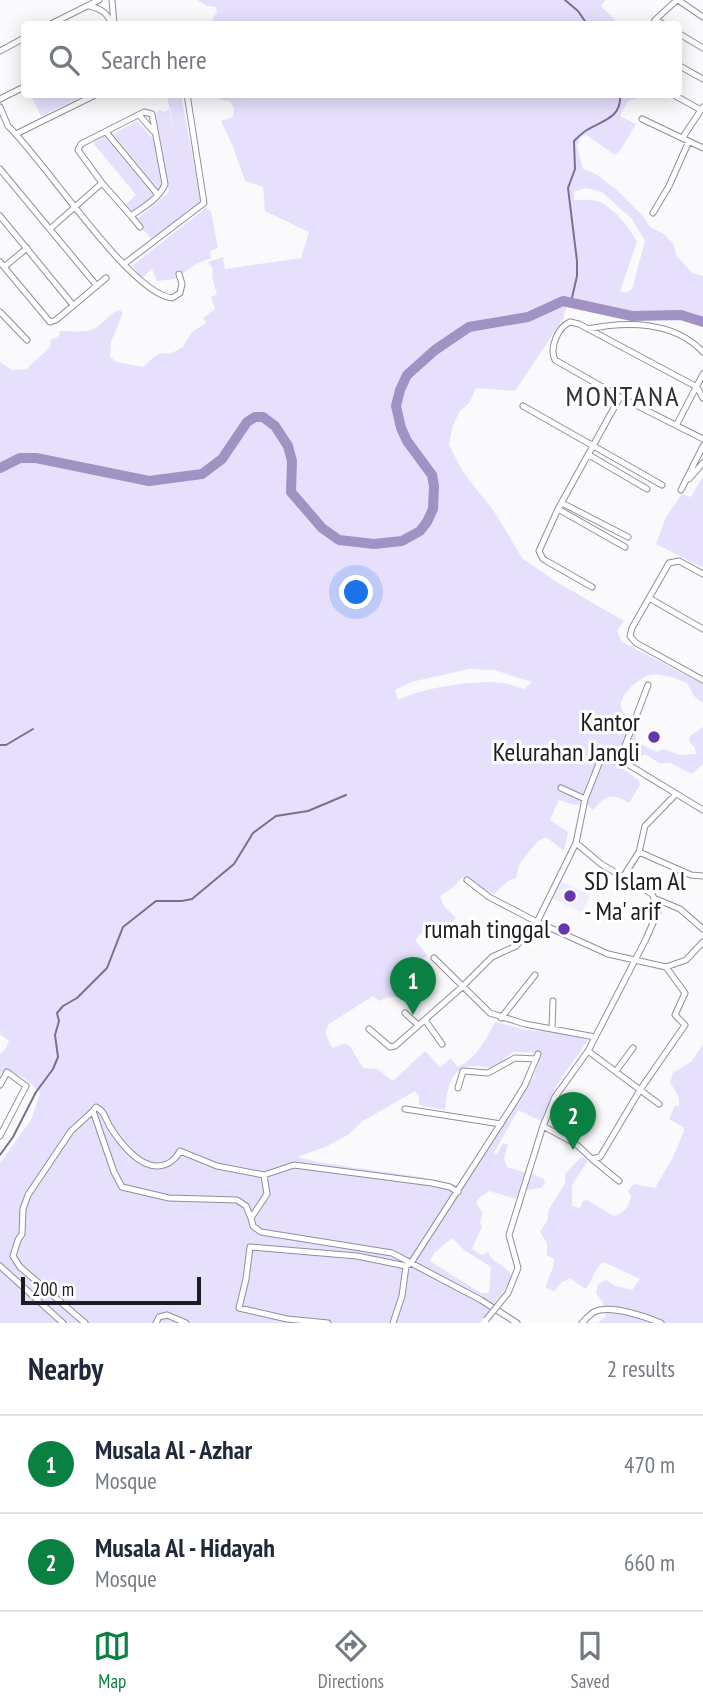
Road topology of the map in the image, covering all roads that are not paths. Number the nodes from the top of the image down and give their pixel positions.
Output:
1 (99, 0) edge
2 (111, 0) edge
3 (678, 0) edge
4 (87, 5) junction
5 (703, 17) edge
6 (57, 21) edge
7 (111, 21) edge
8 (113, 21) edge
9 (655, 21) edge
10 (682, 35) edge
11 (21, 39) edge
12 (703, 48) edge
13 (1, 49) edge
14 (682, 67) edge
15 (703, 79) edge
16 (21, 88) edge
17 (89, 98) edge
18 (188, 98) edge
19 (680, 98) edge
20 (0, 99) edge
21 (0, 107) edge
22 (702, 109) edge
23 (139, 115) junction
24 (642, 118) dead end
25 (106, 132) junction
26 (16, 134) junction
27 (155, 134) junction
28 (686, 139) junction
29 (703, 148) edge
30 (0, 169) edge
31 (102, 183) junction
32 (158, 195) junction
33 (75, 206) junction
34 (653, 213) dead end
35 (0, 216) edge
36 (131, 216) junction
37 (140, 227) dead end
38 (50, 229) junction
39 (27, 248) junction
40 (2, 264) edge
41 (124, 264) junction
42 (179, 274) dead end
43 (106, 278) dead end
44 (97, 286) junction
45 (73, 305) junction
46 (0, 312) edge
47 (588, 329) junction
48 (27, 340) dead end
49 (703, 352) edge
50 (703, 374) edge
51 (697, 387) junction
52 (620, 397) junction
53 (703, 398) edge
54 (523, 406) dead end
55 (677, 424) junction
56 (703, 439) edge
57 (594, 446) junction
58 (703, 446) edge
59 (589, 456) junction
60 (703, 463) edge
61 (687, 481) junction
62 (662, 485) dead end
63 (647, 489) dead end
64 (681, 490) dead end
65 (560, 506) junction
66 (628, 537) dead end
67 (625, 547) dead end
68 (703, 574) edge
69 (592, 587) dead end
70 (649, 598) junction
71 (703, 629) edge
72 (703, 680) edge
73 (648, 685) dead end
74 (620, 759) junction
75 (561, 788) dead end
76 (675, 794) junction
77 (585, 799) junction
78 (703, 810) edge
79 (576, 843) junction
80 (639, 852) junction
81 (703, 876) edge
82 (624, 877) junction
83 (467, 880) dead end
84 (656, 899) junction
85 (537, 922) junction
86 (703, 929) edge
87 (703, 942) edge
88 (434, 958) dead end
89 (634, 961) junction
90 (666, 967) junction
91 (535, 975) dead end
92 (462, 987) junction
93 (553, 1001) dead end
94 (405, 1013) dead end
95 (501, 1018) junction
96 (425, 1020) junction
97 (418, 1026) junction
98 (552, 1028) junction
99 (369, 1030) dead end
100 (595, 1037) junction
101 (442, 1044) dead end
102 (632, 1048) dead end
103 (588, 1051) junction
104 (616, 1072) junction
105 (0, 1085) edge
106 (458, 1088) dead end
107 (640, 1090) junction
108 (659, 1104) dead end
109 (405, 1109) dead end
110 (93, 1111) junction
111 (500, 1124) junction
112 (543, 1126) junction
113 (0, 1136) edge
114 (592, 1159) junction
115 (264, 1175) junction
116 (619, 1181) dead end
117 (458, 1192) junction
118 (251, 1218) junction
119 (409, 1265) junction
120 (0, 1266) edge
121 (484, 1321) edge
122 (63, 1323) edge
123 (85, 1323) edge
124 (156, 1323) edge
125 (186, 1323) edge
126 (328, 1323) edge
127 (393, 1323) edge
128 (517, 1323) edge
129 (582, 1323) edge
130 (661, 1323) edge

1 - 4 street
2 - 8 street
3 - 5 street
3 - 9 street
4 - 6 street
4 - 7 street
10 - 12 street
11 - 13 street
14 - 15 street
16 - 20 street
17 - 26 street
18 - 41 street
19 - 22 street
21 - 26 street
22 - 28 street
23 - 25 street
23 - 27 street
23 - 27 street
24 - 28 street
25 - 31 street
25 - 32 street
26 - 33 street
27 - 32 street
28 - 29 street
28 - 34 street
30 - 38 street
31 - 33 street
31 - 36 street
32 - 36 street
33 - 38 street
33 - 41 street
35 - 39 street
36 - 37 street
38 - 44 street
39 - 40 street
39 - 45 street
40 - 45 street
41 - 42 street
43 - 44 street
44 - 45 street
46 - 48 street
47 - 49 street
47 - 51 street
47 - 52 street
50 - 51 street
51 - 53 street
51 - 55 street
52 - 55 street
52 - 57 street
54 - 57 street
55 - 56 street
57 - 59 street
57 - 62 street
58 - 61 street
59 - 63 street
59 - 65 street
60 - 61 street
61 - 64 street
65 - 66 street
65 - 67 street
65 - 69 street
68 - 70 street
70 - 71 street
70 - 72 street
73 - 74 street
74 - 76 street
74 - 77 street
75 - 77 street
76 - 78 street
76 - 80 street
77 - 79 street
79 - 82 street
79 - 85 street
80 - 81 street
80 - 82 street
82 - 84 street
83 - 85 street
84 - 86 street
84 - 89 street
85 - 89 street
85 - 92 street
87 - 90 street
88 - 92 street
89 - 90 street
89 - 100 street
90 - 107 street
91 - 95 street
92 - 95 street
92 - 96 street
93 - 98 street
94 - 97 street
95 - 98 street
96 - 97 street
96 - 101 street
97 - 99 street
98 - 100 street
100 - 103 street
102 - 104 street
103 - 104 street
103 - 112 street
104 - 107 street
105 - 113 street
106 - 111 street
107 - 108 street
107 - 114 street
109 - 111 street
110 - 115 street
110 - 118 street
110 - 123 street
111 - 117 street
112 - 114 street
112 - 121 street, bridge
114 - 116 street
115 - 117 street
115 - 118 street
117 - 119 street
118 - 119 street
119 - 126 street
119 - 127 street
119 - 128 street
120 - 122 street
124 - 125 street
129 - 130 street

